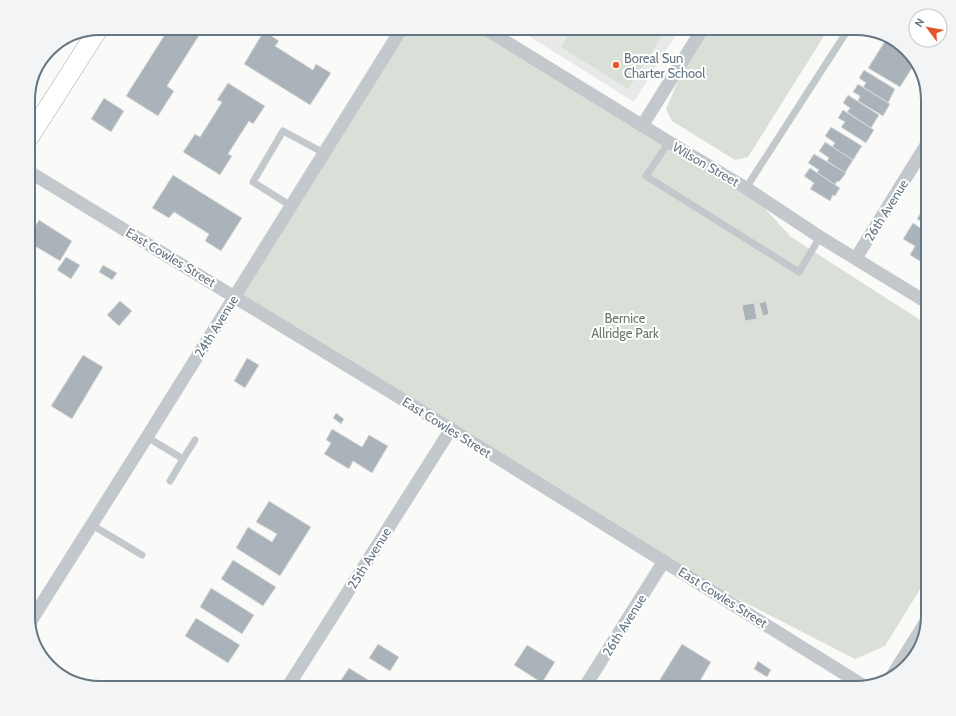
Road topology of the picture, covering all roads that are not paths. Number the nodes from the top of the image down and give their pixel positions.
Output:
1 (398, 35) edge
2 (495, 35) edge
3 (699, 35) edge
4 (844, 35) edge
5 (94, 36) edge
6 (642, 126) junction
7 (35, 128) edge
8 (669, 142) junction
9 (324, 153) junction
10 (921, 153) edge
11 (35, 175) edge
12 (746, 188) junction
13 (291, 206) junction
14 (820, 237) junction
15 (856, 258) junction
16 (235, 296) junction
17 (921, 299) edge
18 (451, 429) junction
19 (148, 437) junction
20 (195, 440) dead end
21 (183, 459) junction
22 (170, 481) dead end
23 (92, 525) junction
24 (142, 555) dead end
25 (664, 561) junction
26 (35, 615) edge
27 (919, 633) edge
28 (899, 665) edge
29 (291, 681) edge
30 (588, 681) edge
31 (856, 681) edge

1 - 9 street, 24th Avenue
2 - 6 street, Wilson Street
3 - 6 street
4 - 12 lane
5 - 7 street
6 - 8 street, Wilson Street
8 - 12 street, Wilson Street
8 - 14 lane
9 - 13 street, 24th Avenue
9 - 13 lane
10 - 15 street, 26th Avenue
11 - 16 street, East Cowles Street
12 - 14 street, Wilson Street
13 - 16 street, 24th Avenue
14 - 15 street, Wilson Street
15 - 17 street, Wilson Street
16 - 18 street, East Cowles Street
16 - 19 street, 24th Avenue
18 - 25 street, East Cowles Street
18 - 29 street, 25th Avenue
19 - 21 lane
19 - 23 street, 24th Avenue
20 - 21 lane
21 - 22 lane
23 - 24 lane
23 - 26 street, 24th Avenue
25 - 30 street, 26th Avenue
25 - 31 street, East Cowles Street
27 - 28 street

